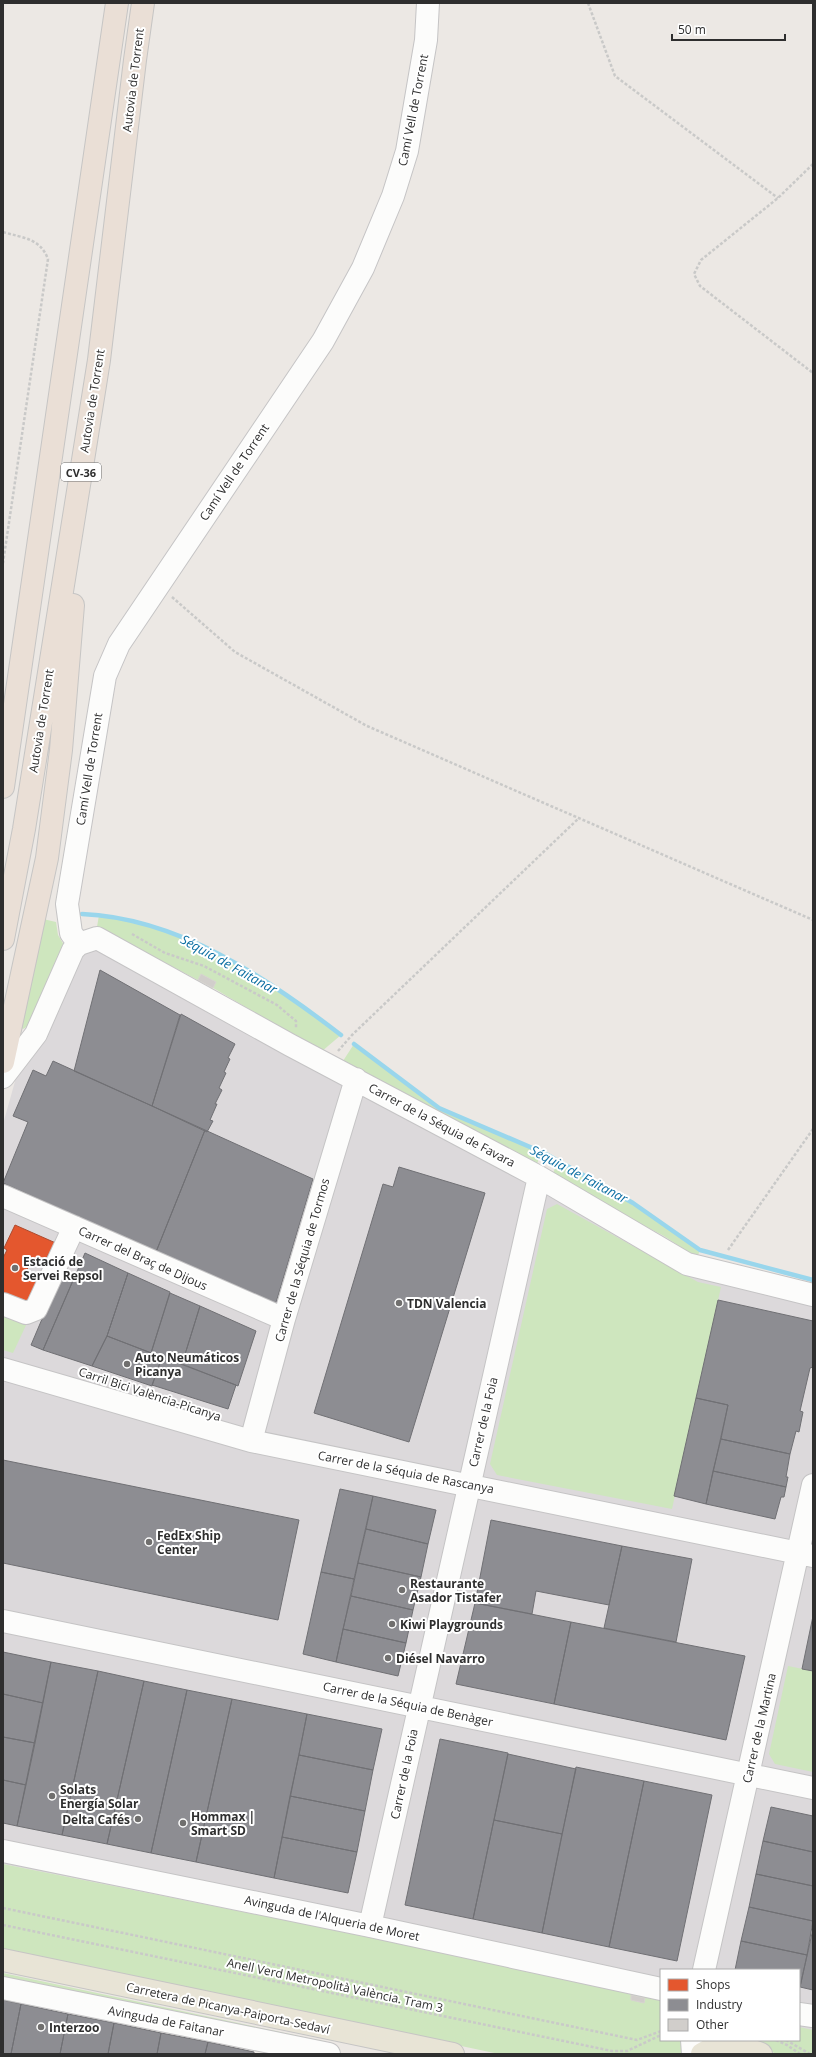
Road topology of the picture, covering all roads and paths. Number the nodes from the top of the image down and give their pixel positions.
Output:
1 (117, 3) edge
2 (143, 3) edge
3 (428, 3) edge
4 (588, 3) edge
5 (813, 164) edge
6 (778, 198) junction
7 (3, 232) edge
8 (99, 360) junction
9 (813, 373) edge
10 (3, 563) edge
11 (158, 585) junction
12 (3, 788) edge
13 (579, 818) junction
14 (813, 920) edge
15 (130, 934) dead end
16 (3, 939) edge
17 (79, 944) junction
18 (296, 1033) dead end
19 (3, 1062) edge
20 (326, 1064) junction
21 (3, 1077) edge
22 (356, 1079) junction
23 (813, 1129) edge
24 (538, 1176) junction
25 (6, 1203) edge
26 (74, 1227) junction
27 (728, 1250) dead end
28 (813, 1296) edge
29 (3, 1304) edge
30 (284, 1319) junction
31 (3, 1369) edge
32 (251, 1441) junction
33 (469, 1485) junction
34 (813, 1485) edge
35 (806, 1554) edge
36 (3, 1620) edge
37 (418, 1706) junction
38 (748, 1775) junction
39 (813, 1788) edge
40 (3, 1851) edge
41 (3, 1908) edge
42 (3, 1925) edge
43 (370, 1926) junction
44 (3, 1960) edge
45 (704, 1969) edge
46 (3, 1988) edge
47 (660, 1989) edge
48 (800, 2014) edge
49 (813, 2016) edge
50 (660, 2031) edge
51 (660, 2035) edge
52 (692, 2041) edge
53 (778, 2041) edge
54 (788, 2041) edge
55 (727, 2043) edge
56 (329, 2054) edge
57 (453, 2054) edge
58 (693, 2054) edge
59 (702, 2054) edge
60 (761, 2054) edge
61 (800, 2054) edge
62 (810, 2054) edge

1 - 12 highway, CV-36
2 - 8 highway, Autovia de Torrent / CV-36
3 - 11 street, Camí Vell de Torrent
4 - 6 path
5 - 6 path
6 - 9 path
7 - 10 path
8 - 16 highway, Autovia de Torrent / CV-36
8 - 19 highway
11 - 13 path
11 - 17 street, Camí Vell de Torrent
13 - 14 path
13 - 20 path
15 - 18 path
17 - 20 street, Carrer de la Séquia de Favara
17 - 21 street
20 - 22 street, Carrer de la Séquia de Favara
22 - 24 street, Carrer de la Séquia de Favara
22 - 30 street, Carrer de la Séquia de Tormos
23 - 27 path
24 - 28 street, Carrer de la Séquia de Favara
24 - 33 street, Carrer de la Foia
25 - 26 street, Carrer del Braç de Dijous
26 - 29 street
26 - 30 street, Carrer del Braç de Dijous
30 - 32 street, Carrer de la Séquia de Tormos
31 - 32 street, Carrer de la Séquia de Rascanya
32 - 33 street, Carrer de la Séquia de Rascanya
33 - 35 street, Carrer de la Séquia de Rascanya
33 - 37 street, Carrer de la Foia
34 - 35 street, Carrer de la Martina
35 - 38 street, Carrer de la Martina
36 - 37 street, Carrer de la Séquia de Benàger
37 - 38 street, Carrer de la Séquia de Benàger
37 - 43 street, Carrer de la Foia
38 - 39 street, Carrer de la Séquia de Benàger
38 - 45 street, Carrer de la Martina
40 - 43 street, Avinguda de l'Alqueria de Moret
41 - 50 path
42 - 51 path, Anell Verd Metropolità València. Tram 3
43 - 47 street, Avinguda de l'Alqueria de Moret
44 - 57 main road, Carretera de Picanya-Paiporta-Sedaví
46 - 56 street, Avinguda de Faitanar
48 - 49 street
52 - 58 street
53 - 61 path
54 - 62 path
55 - 59 main road
55 - 60 main road

